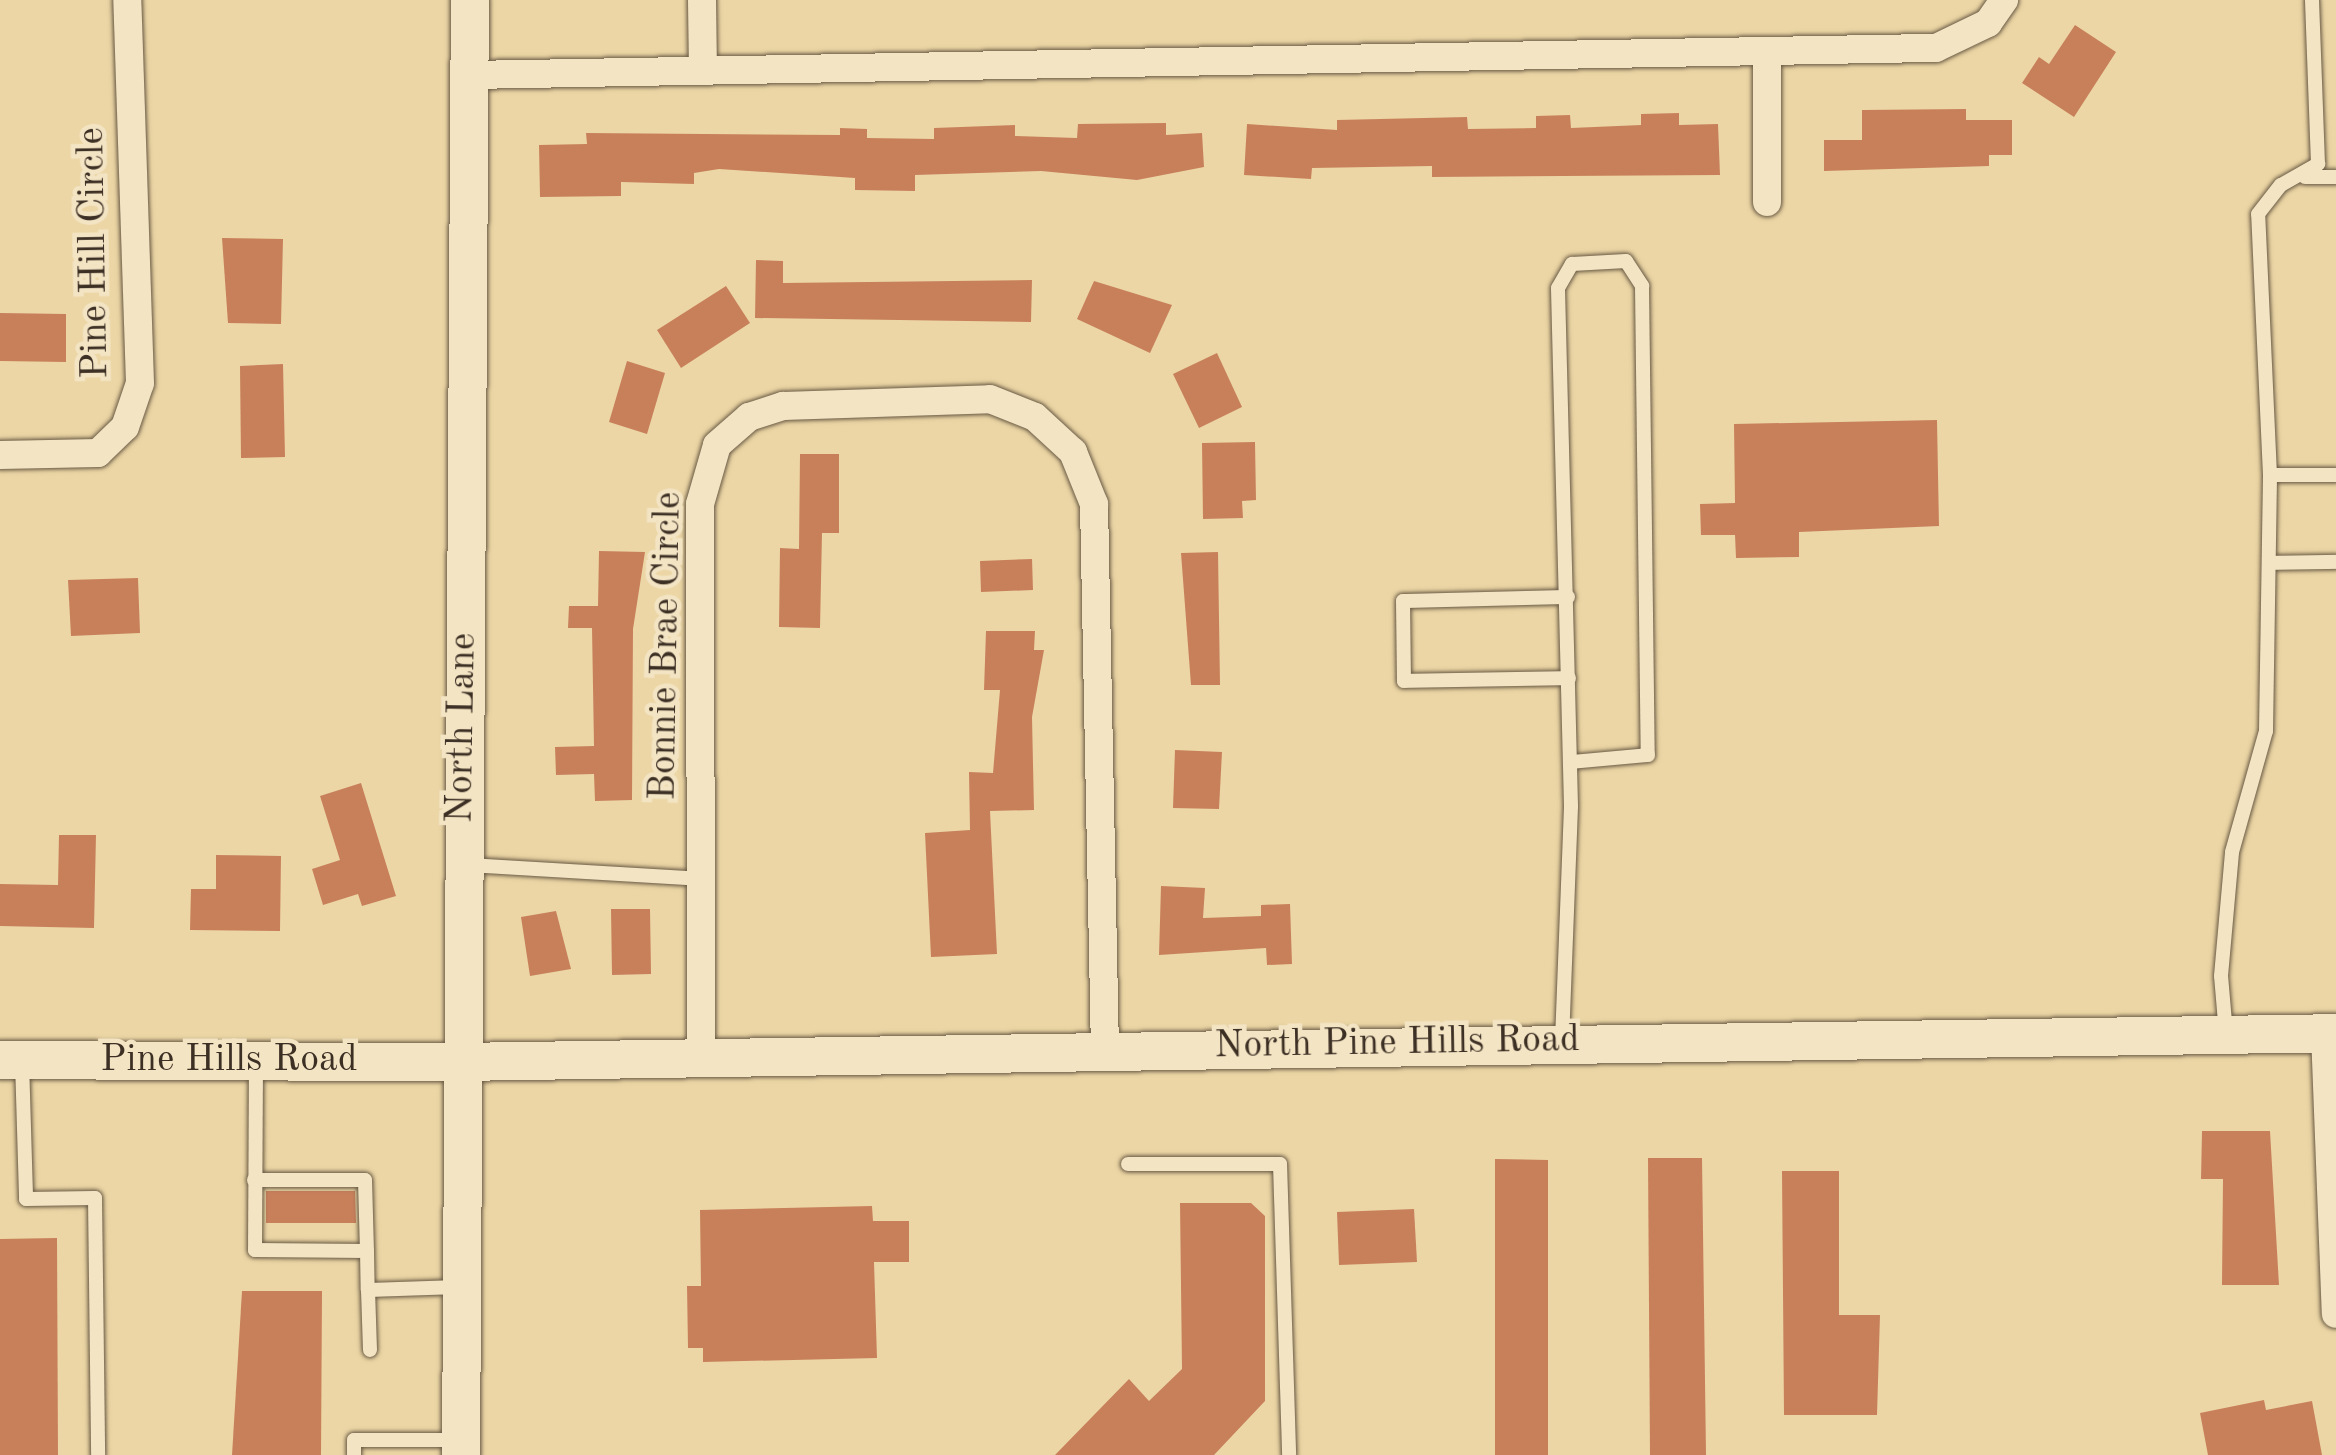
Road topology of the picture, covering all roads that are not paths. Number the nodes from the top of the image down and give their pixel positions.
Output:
1 (127, 0) edge
2 (470, 0) edge
3 (702, 0) edge
4 (2004, 0) edge
5 (2312, 0) edge
6 (1768, 51) junction
7 (703, 69) junction
8 (470, 75) junction
9 (2305, 177) junction
10 (2336, 177) edge
11 (1768, 202) dead end
12 (0, 455) edge
13 (2270, 475) junction
14 (2336, 475) edge
15 (2336, 562) edge
16 (2269, 563) junction
17 (1568, 598) junction
18 (1569, 678) junction
19 (1570, 762) junction
20 (461, 865) junction
21 (701, 879) junction
22 (2330, 1033) edge
23 (2226, 1035) junction
24 (1562, 1041) junction
25 (1105, 1050) junction
26 (702, 1058) junction
27 (11, 1060) edge
28 (256, 1062) junction
29 (458, 1062) junction
30 (1128, 1164) dead end
31 (254, 1180) junction
32 (367, 1251) junction
33 (460, 1287) junction
34 (368, 1290) junction
35 (2336, 1314) edge
36 (370, 1350) dead end
37 (461, 1447) edge
38 (98, 1455) edge
39 (354, 1455) edge
40 (1289, 1455) edge

1 - 12 street, Pine Hill Circle
2 - 8 main road, North Lane
3 - 7 street
4 - 6 street
5 - 9 lane
6 - 7 street
6 - 11 street
7 - 8 street
8 - 20 main road, North Lane
9 - 10 lane
9 - 13 lane
13 - 14 lane
13 - 16 lane
15 - 16 lane
16 - 23 lane
17 - 18 lane
17 - 18 lane
17 - 19 lane
18 - 19 lane
19 - 24 lane
20 - 21 lane
20 - 29 main road, North Lane
21 - 25 street, Bonnie Brae Circle
21 - 26 street, Bonnie Brae Circle
22 - 23 main road, North Pine Hills Road
22 - 35 street
23 - 24 main road, North Pine Hills Road
24 - 25 main road, North Pine Hills Road
25 - 26 main road, North Pine Hills Road
26 - 29 main road, North Pine Hills Road
27 - 28 main road, Pine Hills Road
27 - 38 lane
28 - 29 main road, Pine Hills Road
28 - 31 lane
29 - 33 main road, North Lane
30 - 40 lane
31 - 32 lane
31 - 32 lane
32 - 34 lane
33 - 34 lane
33 - 37 main road, North Lane
34 - 36 lane
37 - 39 lane

